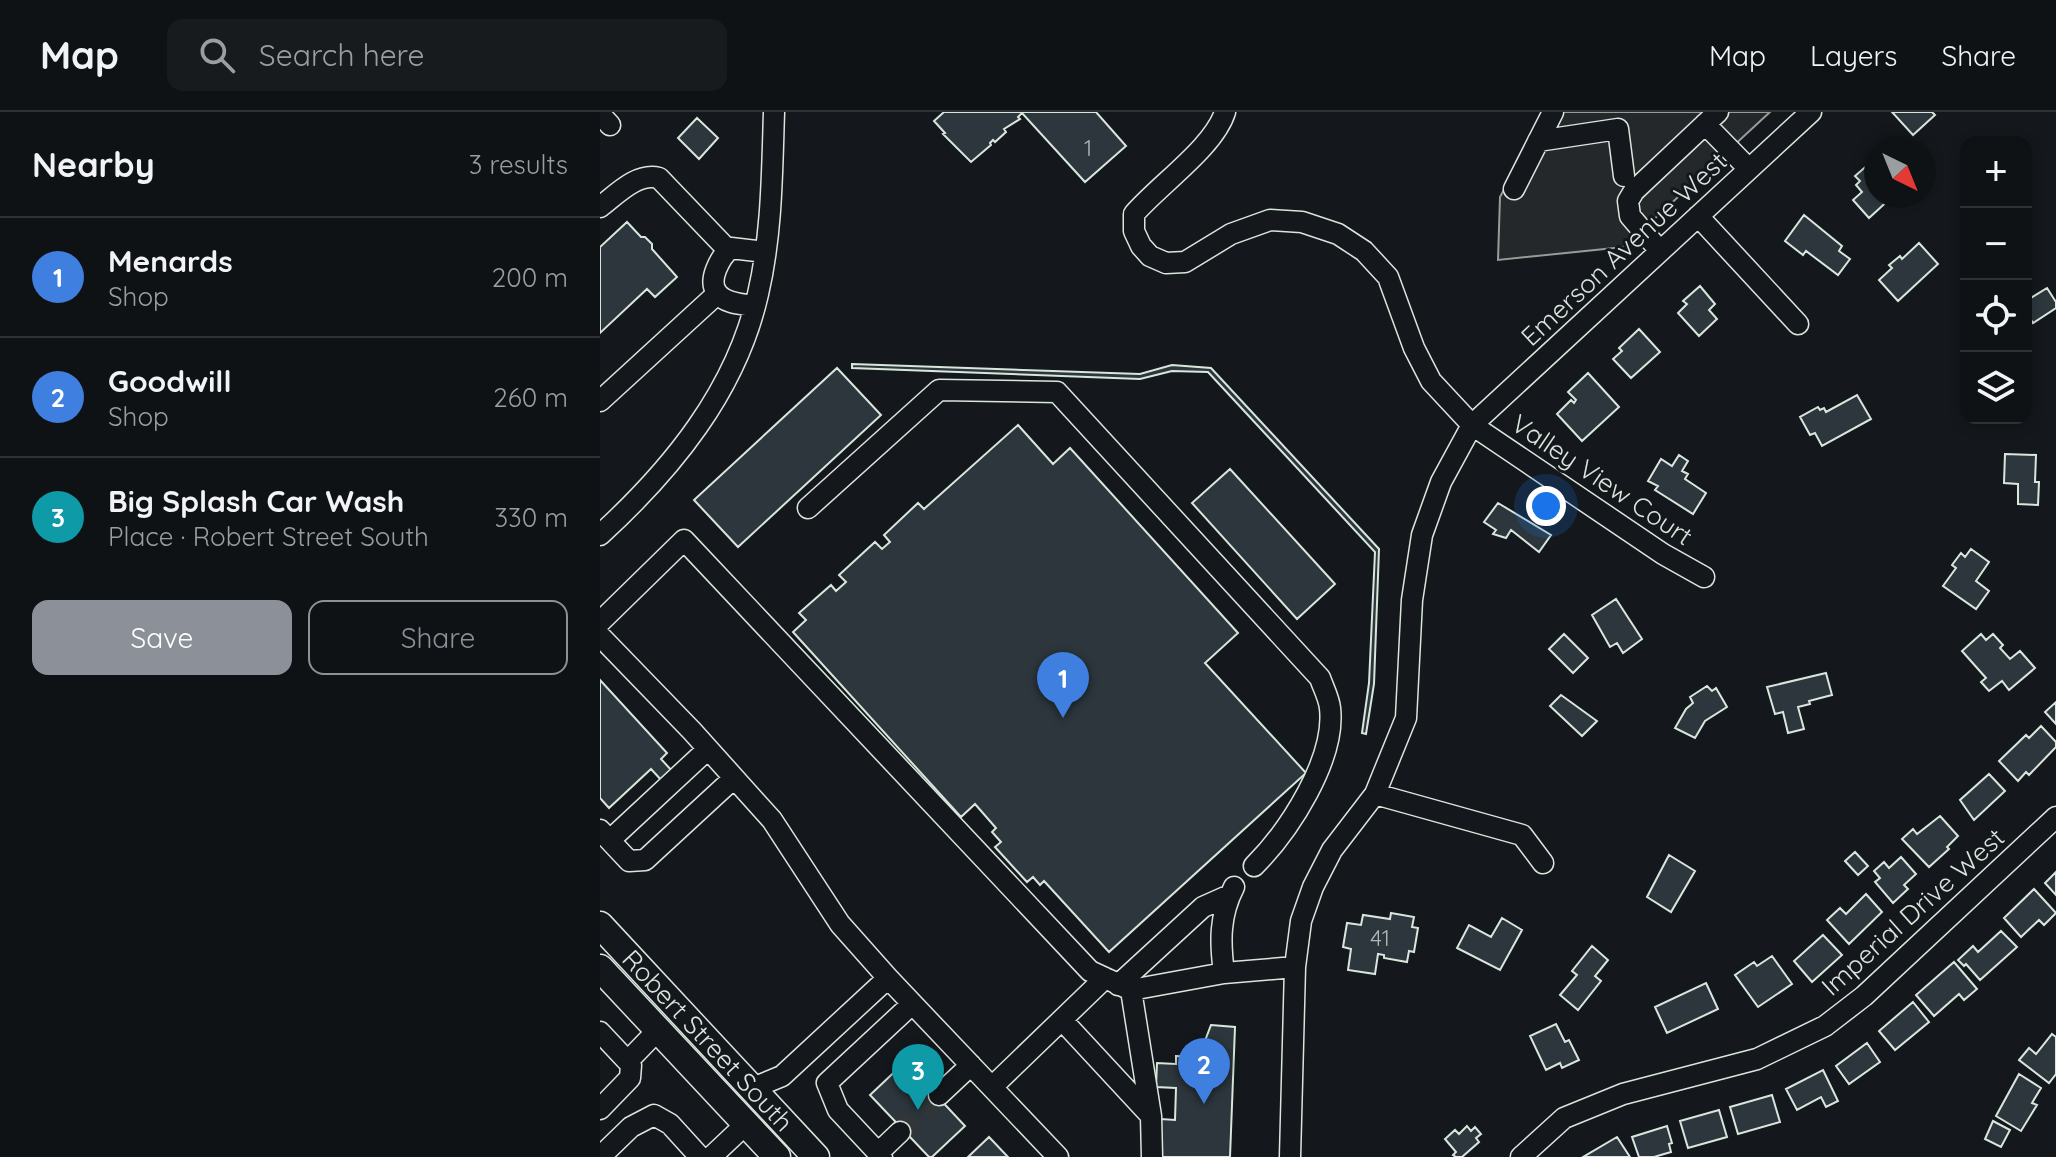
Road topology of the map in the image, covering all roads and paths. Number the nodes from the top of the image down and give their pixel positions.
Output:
1 (774, 112) edge
2 (1225, 112) edge
3 (1553, 112) edge
4 (1811, 112) edge
5 (1712, 118) edge
6 (1538, 141) junction
7 (1749, 169) junction
8 (1624, 176) dead end
9 (1514, 189) dead end
10 (600, 207) edge
11 (1698, 216) junction
12 (728, 250) junction
13 (1660, 251) junction
14 (765, 252) junction
15 (717, 294) junction
16 (754, 306) junction
17 (1798, 324) dead end
18 (600, 401) edge
19 (1472, 425) junction
20 (808, 508) dead end
21 (602, 528) edge
22 (1704, 577) dead end
23 (600, 622) edge
24 (600, 636) edge
25 (708, 749) junction
26 (734, 778) junction
27 (1375, 794) junction
28 (2056, 817) edge
29 (605, 835) edge
30 (1543, 863) dead end
31 (1254, 866) dead end
32 (600, 925) edge
33 (1295, 967) junction
34 (600, 968) edge
35 (1224, 973) junction
36 (888, 978) junction
37 (1118, 984) junction
38 (912, 1004) junction
39 (1062, 1020) junction
40 (658, 1030) junction
41 (600, 1032) edge
42 (628, 1061) junction
43 (799, 1061) junction
44 (971, 1065) junction
45 (827, 1083) junction
46 (992, 1087) junction
47 (753, 1088) junction
48 (713, 1089) junction
49 (939, 1095) tunnel mouth
50 (600, 1109) edge
51 (1151, 1116) junction
52 (746, 1124) junction
53 (900, 1132) tunnel mouth
54 (880, 1155) edge
55 (600, 1157) edge
56 (700, 1157) edge
57 (711, 1157) edge
58 (777, 1157) edge
59 (816, 1157) edge
60 (1058, 1157) edge
61 (1152, 1157) edge
62 (1290, 1157) edge
63 (1521, 1157) edge

1 - 14 street
2 - 19 street, Valley View Court
3 - 6 street
4 - 7 street, Emerson Avenue West
5 - 7 street
5 - 13 street
6 - 8 street
6 - 9 street
7 - 11 street, Emerson Avenue West
10 - 12 street
11 - 13 street, Emerson Avenue West
11 - 17 street
12 - 14 street
12 - 15 street
13 - 19 street, Emerson Avenue West
14 - 16 street
15 - 16 street
15 - 18 street
16 - 21 street
19 - 22 street, Valley View Court
19 - 27 street, Emerson Avenue West
20 - 31 street
23 - 37 street
24 - 25 street
25 - 26 street
25 - 29 street
26 - 29 street
26 - 36 street
27 - 30 street
27 - 33 street, Emerson Avenue West
28 - 63 street, Imperial Drive West
32 - 47 main road, Robert Street South
33 - 35 street
33 - 62 street, Emerson Avenue West
34 - 40 main road, Robert Street South
35 - 37 street
35 - 37 street
36 - 38 street
36 - 43 street
37 - 39 street
37 - 51 street
38 - 44 street
38 - 45 street
39 - 46 street
39 - 51 street
40 - 42 street
40 - 48 main road, Robert Street South
41 - 42 street
42 - 50 street
43 - 45 street
43 - 47 street
44 - 46 street
44 - 49 street
45 - 54 street
46 - 60 street
47 - 48 main road
47 - 59 main road, Robert Street South
48 - 52 main road, Robert Street South
51 - 61 street
52 - 57 street
52 - 58 main road, Robert Street South
53 - 54 street
55 - 56 street

